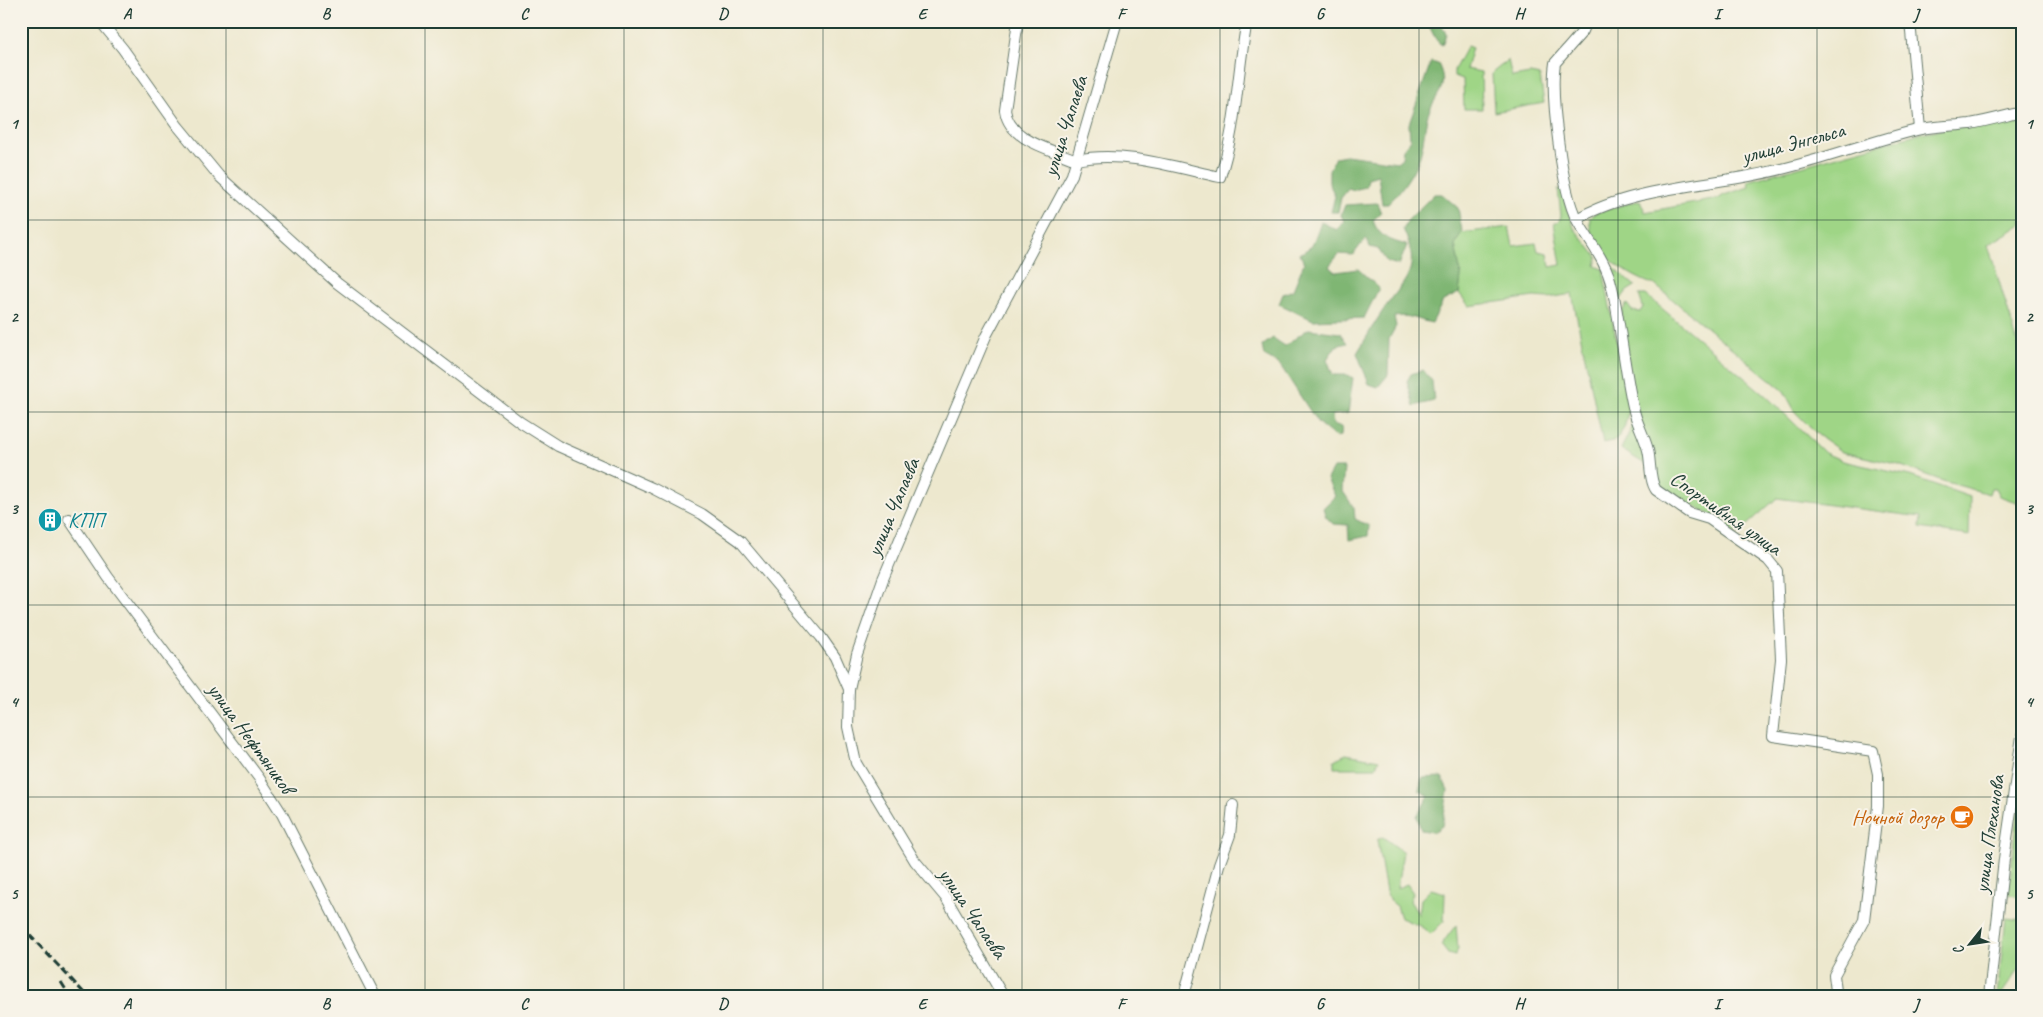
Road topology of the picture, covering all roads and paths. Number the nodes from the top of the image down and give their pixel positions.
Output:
1 (100, 21) edge
2 (1018, 21) edge
3 (1117, 21) edge
4 (1247, 21) edge
5 (1588, 21) edge
6 (1910, 21) edge
7 (2022, 112) edge
8 (1920, 129) junction
9 (1076, 160) junction
10 (1577, 219) junction
11 (69, 519) dead end
12 (849, 689) junction
13 (2022, 736) edge
14 (1233, 805) dead end
15 (375, 996) edge
16 (1003, 996) edge
17 (1184, 996) edge
18 (1840, 996) edge
19 (1989, 996) edge

1 - 12 street
2 - 9 street
3 - 9 street, улица Чапаева
4 - 9 street
5 - 10 street, Спортивная улица
6 - 8 street
7 - 8 street, улица Энгельса
8 - 10 street, улица Энгельса
9 - 12 street, улица Чапаева
10 - 18 street, Спортивная улица
11 - 15 street, улица Нефтяников
12 - 16 street, улица Чапаева
13 - 19 street, улица Плеханова
14 - 17 street

